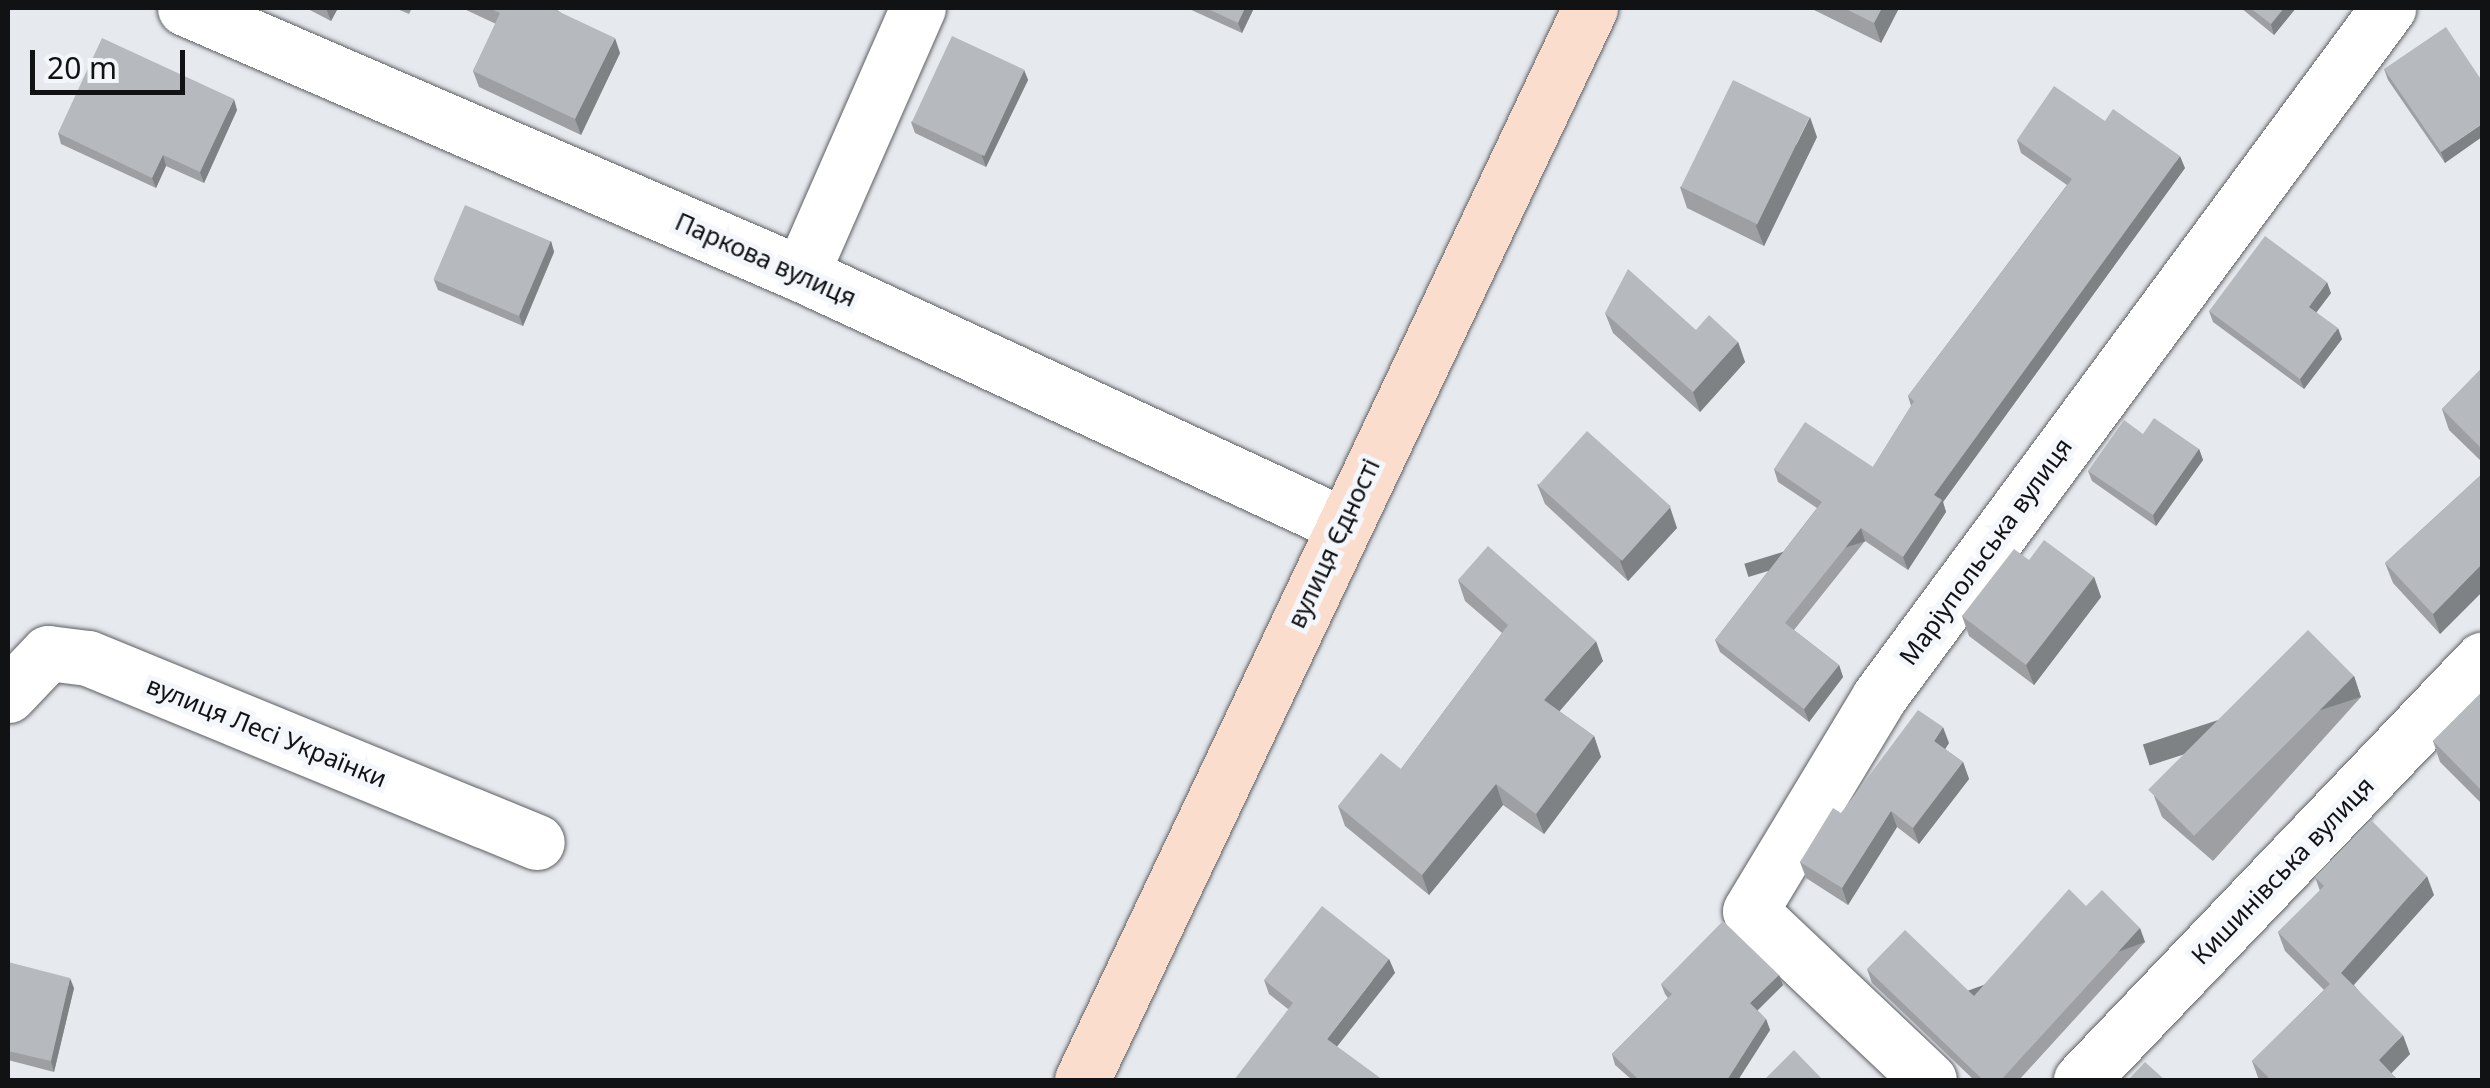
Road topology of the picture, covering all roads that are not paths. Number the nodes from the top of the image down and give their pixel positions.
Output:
1 (185, 8) edge
2 (918, 8) edge
3 (1590, 8) edge
4 (2388, 8) edge
5 (801, 274) junction
6 (1341, 524) junction
7 (2482, 660) edge
8 (8, 694) edge
9 (537, 842) dead end
10 (1082, 1080) edge
11 (1928, 1080) edge
12 (2081, 1080) edge

1 - 5 street, Паркова вулиця
2 - 5 street
3 - 6 main road, вулиця Єдності
4 - 11 street, Маріупольська вулиця
5 - 6 street, Паркова вулиця
6 - 10 main road, вулиця Єдності
7 - 12 street, Кишинівська вулиця
8 - 9 street, вулиця Лесі Українки

